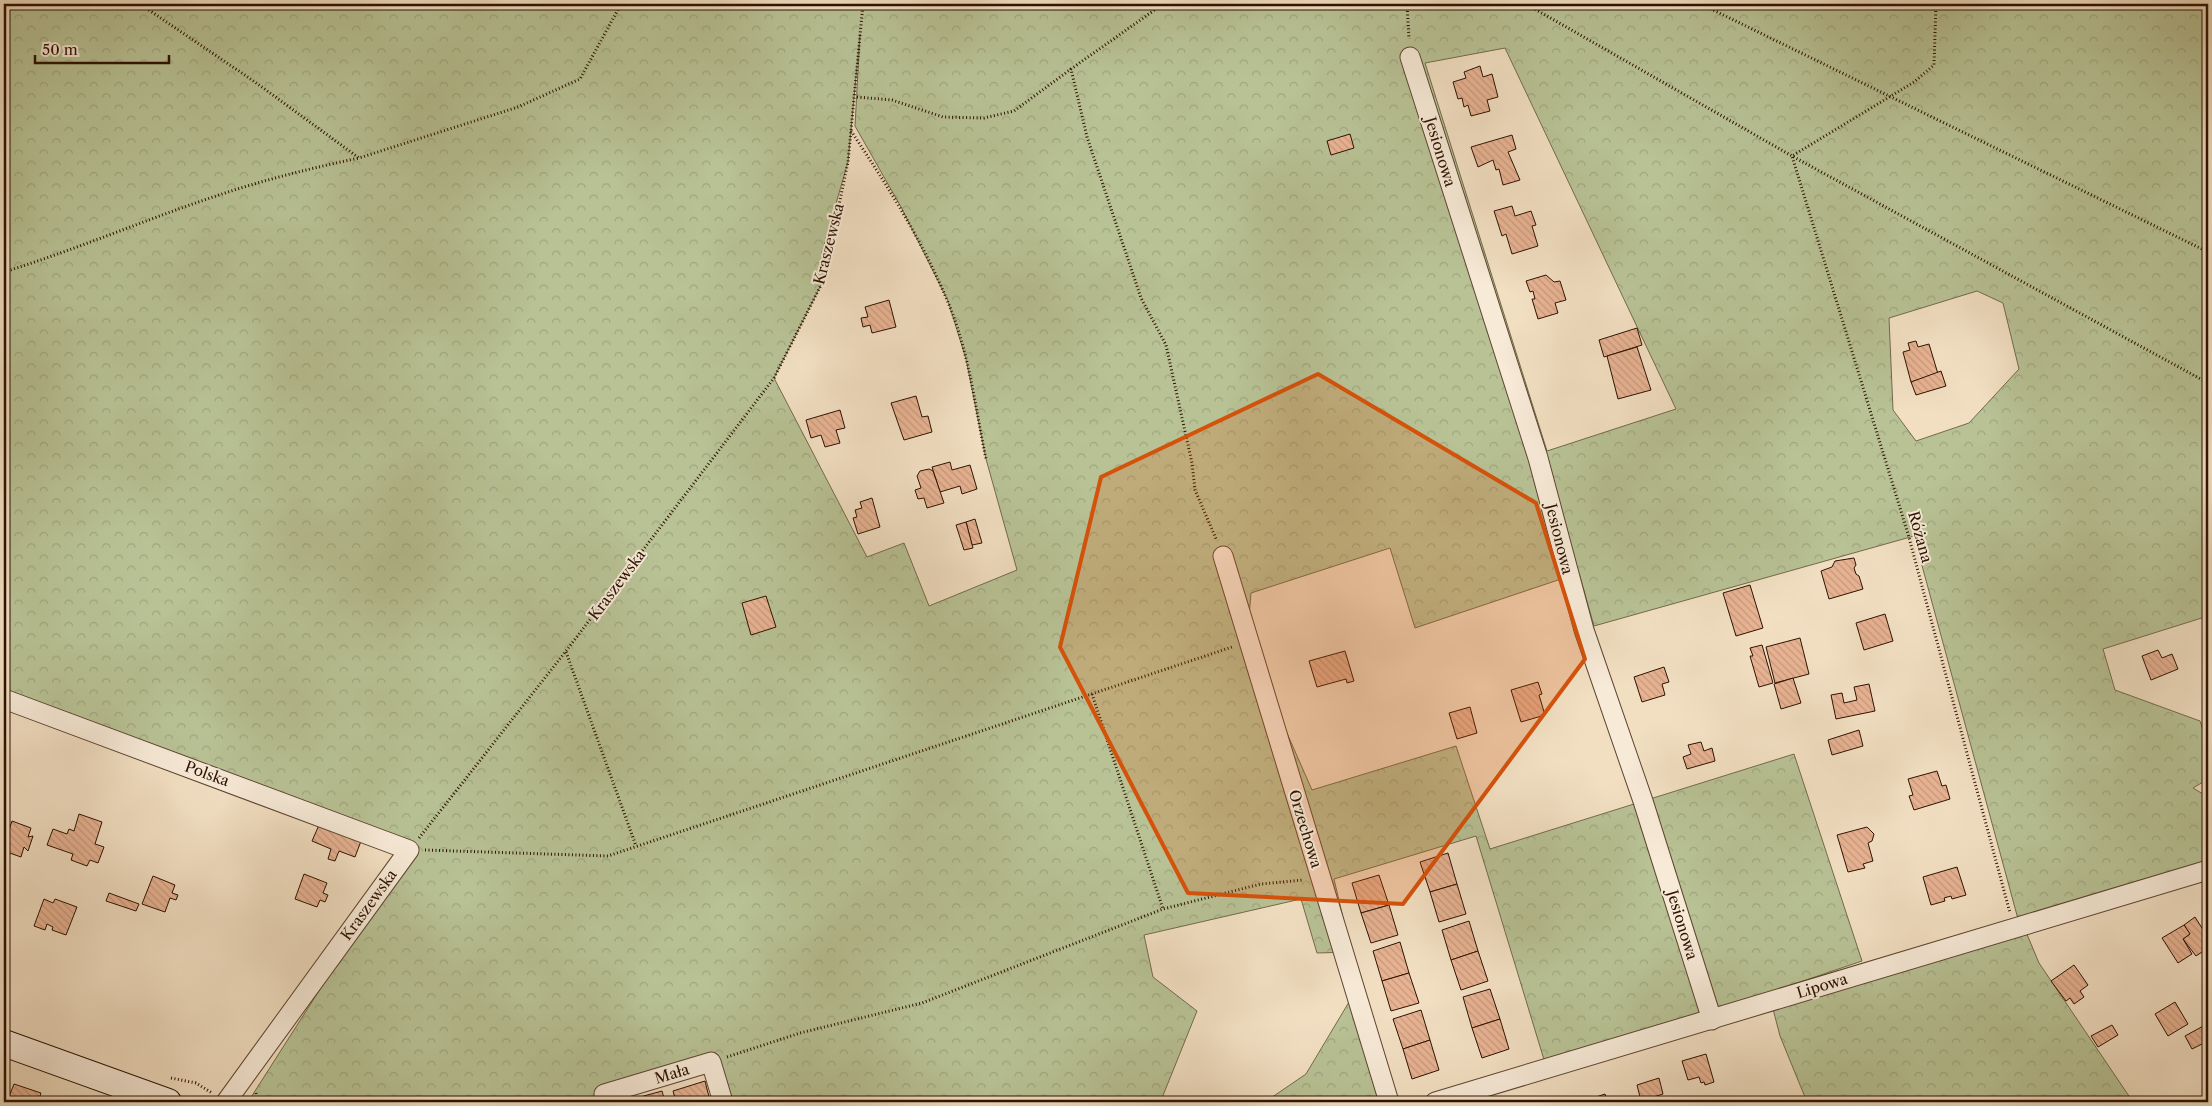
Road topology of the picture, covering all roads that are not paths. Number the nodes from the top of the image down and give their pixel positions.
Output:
1 (1410, 58) road end
2 (1223, 556) road end
3 (4, 699) edge
4 (409, 850) joint
5 (2208, 870) edge
6 (1712, 1020) junction
7 (4, 1043) edge
8 (604, 1094) dead end
9 (168, 1102) edge
10 (226, 1102) edge
11 (723, 1102) edge
12 (1389, 1102) edge
13 (1435, 1102) edge

1 - 6 street, Jesionowa
2 - 12 street, Orzechowa
3 - 4 street, Polska
4 - 10 street, Kraszewska
5 - 6 street, Lipowa
6 - 13 street, Lipowa
7 - 9 street
8 - 11 street, Mała

